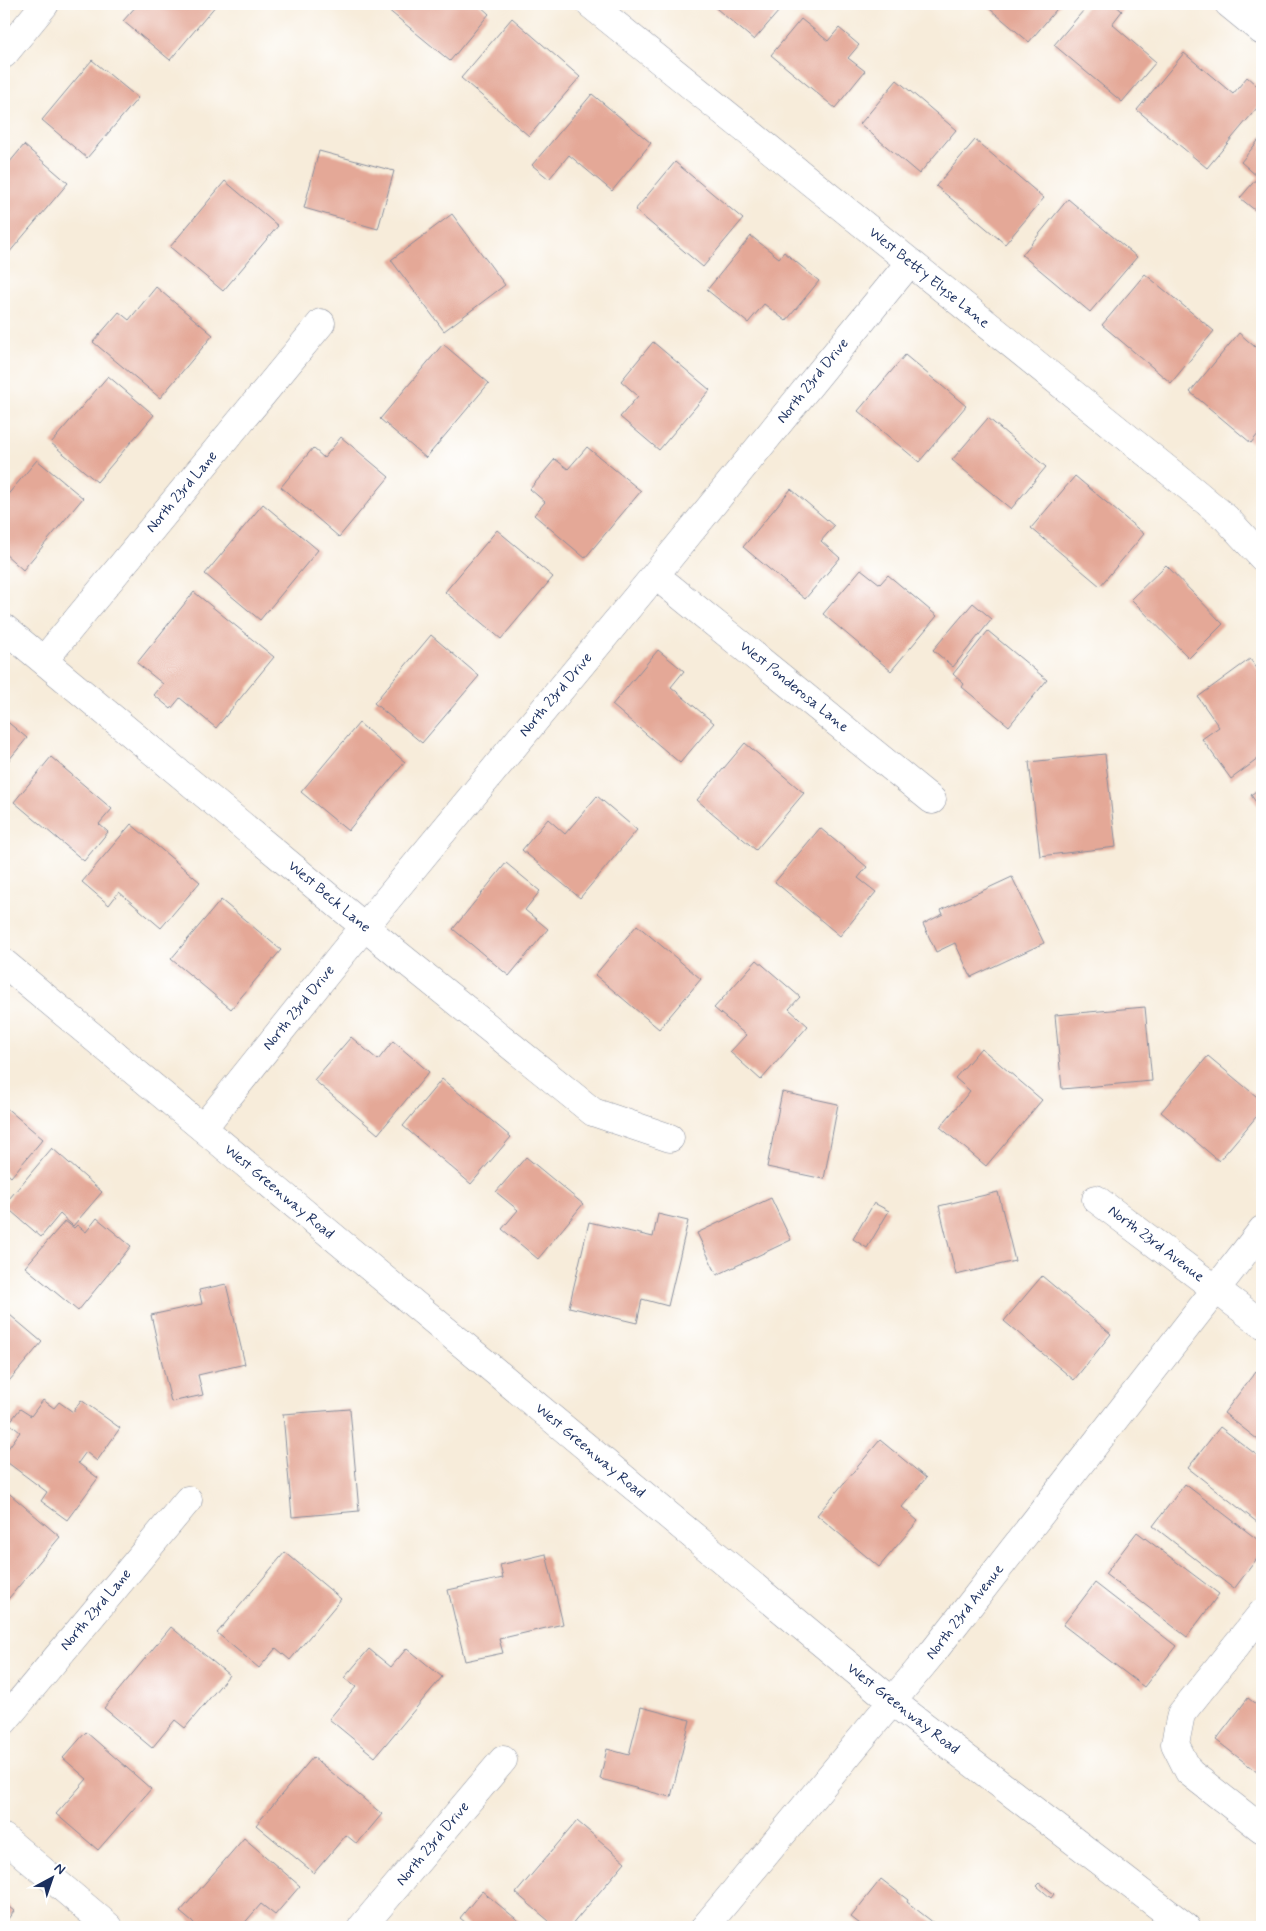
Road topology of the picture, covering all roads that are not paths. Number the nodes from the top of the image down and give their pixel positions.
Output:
1 (45, 4) edge
2 (590, 4) edge
3 (1229, 4) edge
4 (1262, 31) edge
5 (4, 54) edge
6 (910, 262) junction
7 (321, 324) dead end
8 (1262, 558) edge
9 (655, 575) junction
10 (4, 628) edge
11 (44, 660) junction
12 (932, 800) dead end
13 (365, 927) junction
14 (4, 963) edge
15 (203, 1128) junction
16 (670, 1138) dead end
17 (1096, 1198) dead end
18 (1262, 1230) edge
19 (1216, 1289) junction
20 (1262, 1324) edge
21 (188, 1500) dead end
22 (1262, 1613) edge
23 (893, 1702) junction
24 (4, 1721) edge
25 (504, 1760) dead end
26 (1262, 1829) edge
27 (4, 1838) edge
28 (1178, 1925) edge
29 (109, 1927) edge
30 (362, 1927) edge
31 (705, 1927) edge

1 - 5 street
2 - 6 street, West Betty Elyse Lane
3 - 4 street
6 - 8 street, West Betty Elyse Lane
6 - 9 street, North 23rd Drive
7 - 11 street, North 23rd Lane
9 - 12 street, West Ponderosa Lane
9 - 13 street, North 23rd Drive
10 - 11 street, West Beck Lane
11 - 13 street, West Beck Lane
13 - 15 street, North 23rd Drive
13 - 16 street, West Beck Lane
14 - 15 street, West Greenway Road
15 - 23 street, West Greenway Road
17 - 19 street, North 23rd Avenue
18 - 19 street, North 23rd Avenue
19 - 20 street
19 - 23 street, North 23rd Avenue
21 - 24 street, North 23rd Lane
22 - 26 street
23 - 28 street, West Greenway Road
23 - 31 street, North 23rd Avenue
25 - 30 street, North 23rd Drive
27 - 29 street

